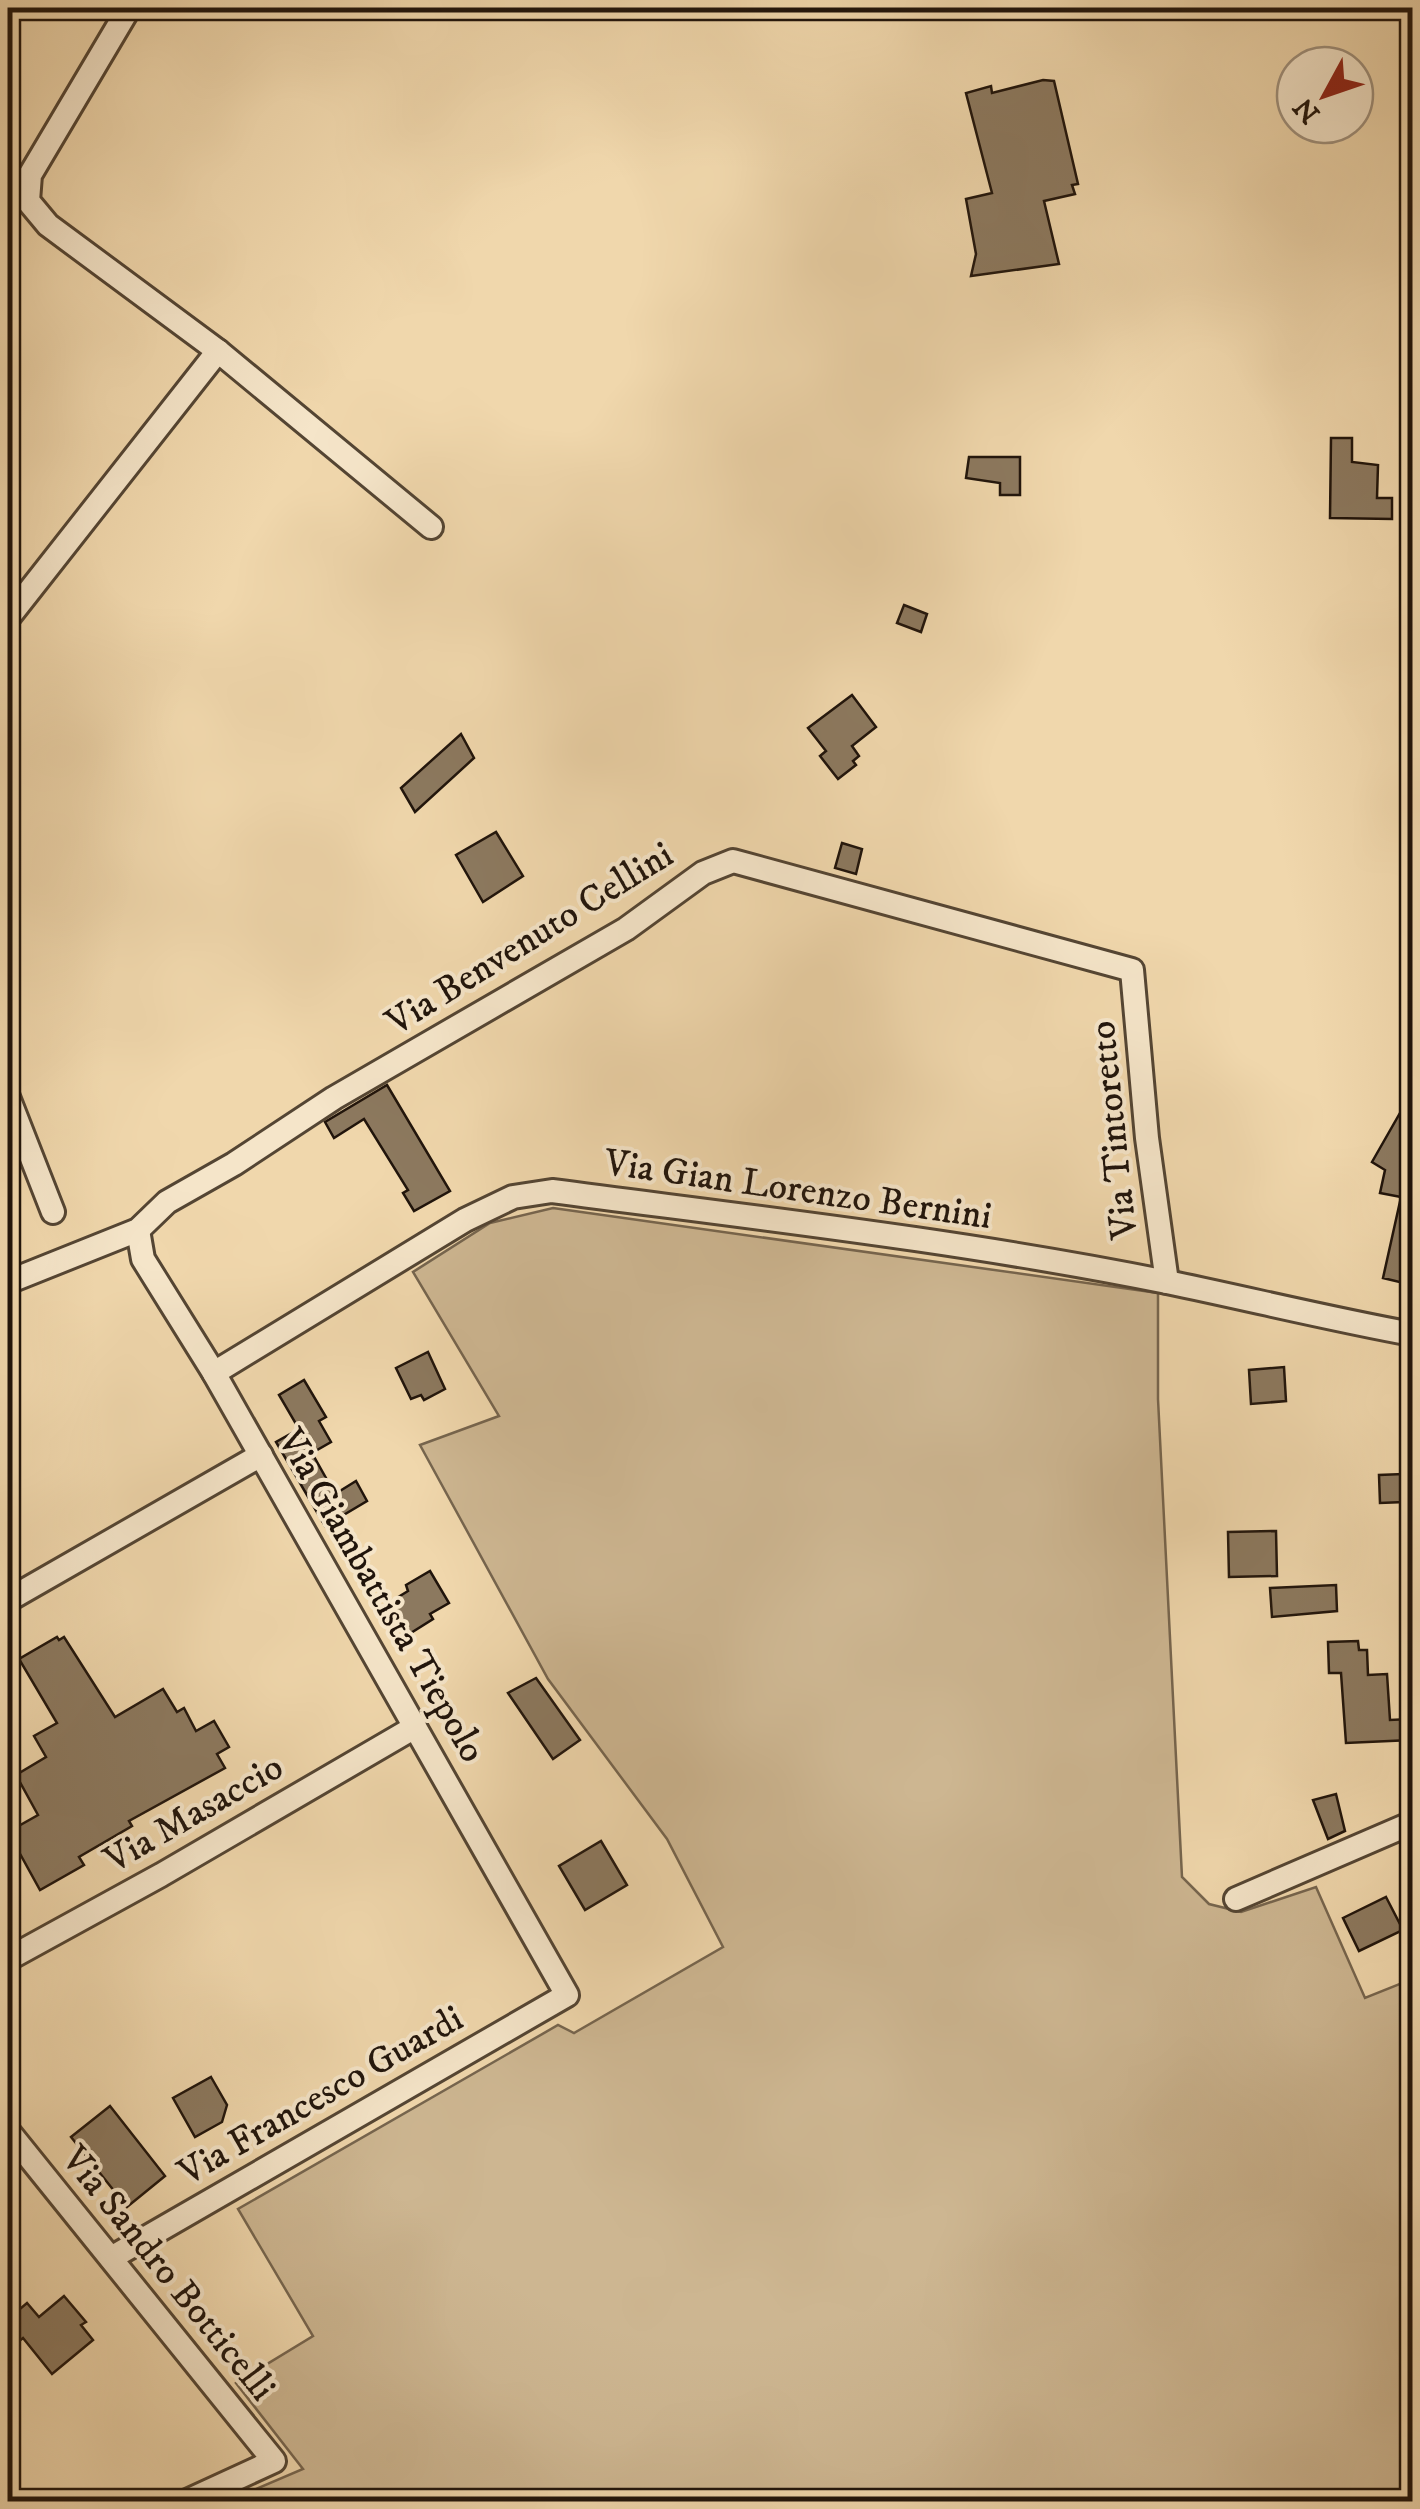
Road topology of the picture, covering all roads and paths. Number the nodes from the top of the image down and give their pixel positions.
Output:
1 (129, 8) edge
2 (218, 352) junction
3 (431, 527) dead end
4 (8, 618) edge
5 (1132, 970) joint
6 (8, 1097) edge
7 (52, 1212) dead end
8 (138, 1230) junction
9 (8, 1282) edge
10 (1167, 1282) junction
11 (1412, 1334) edge
12 (214, 1372) junction
13 (260, 1455) junction
14 (8, 1600) edge
15 (415, 1727) junction
16 (1412, 1823) edge
17 (1236, 1898) dead end
18 (8, 1959) edge
19 (567, 1995) joint
20 (8, 2131) edge
21 (111, 2258) junction
22 (186, 2502) edge

1 - 2 street
2 - 3 street
2 - 4 street
5 - 8 street, Via Benvenuto Cellini
5 - 10 street, Via Tintoretto
6 - 7 street
8 - 9 street, Via Benvenuto Cellini
8 - 12 street, Via Giambattista Tiepolo
10 - 11 street, Via Gian Lorenzo Bernini
10 - 12 street, Via Gian Lorenzo Bernini
12 - 13 street, Via Giambattista Tiepolo
13 - 14 street
13 - 15 street, Via Giambattista Tiepolo
15 - 18 street, Via Masaccio
15 - 19 street, Via Giambattista Tiepolo
16 - 17 street
19 - 21 street, Via Francesco Guardi
20 - 21 street, Via Sandro Botticelli
21 - 22 street, Via Sandro Botticelli

